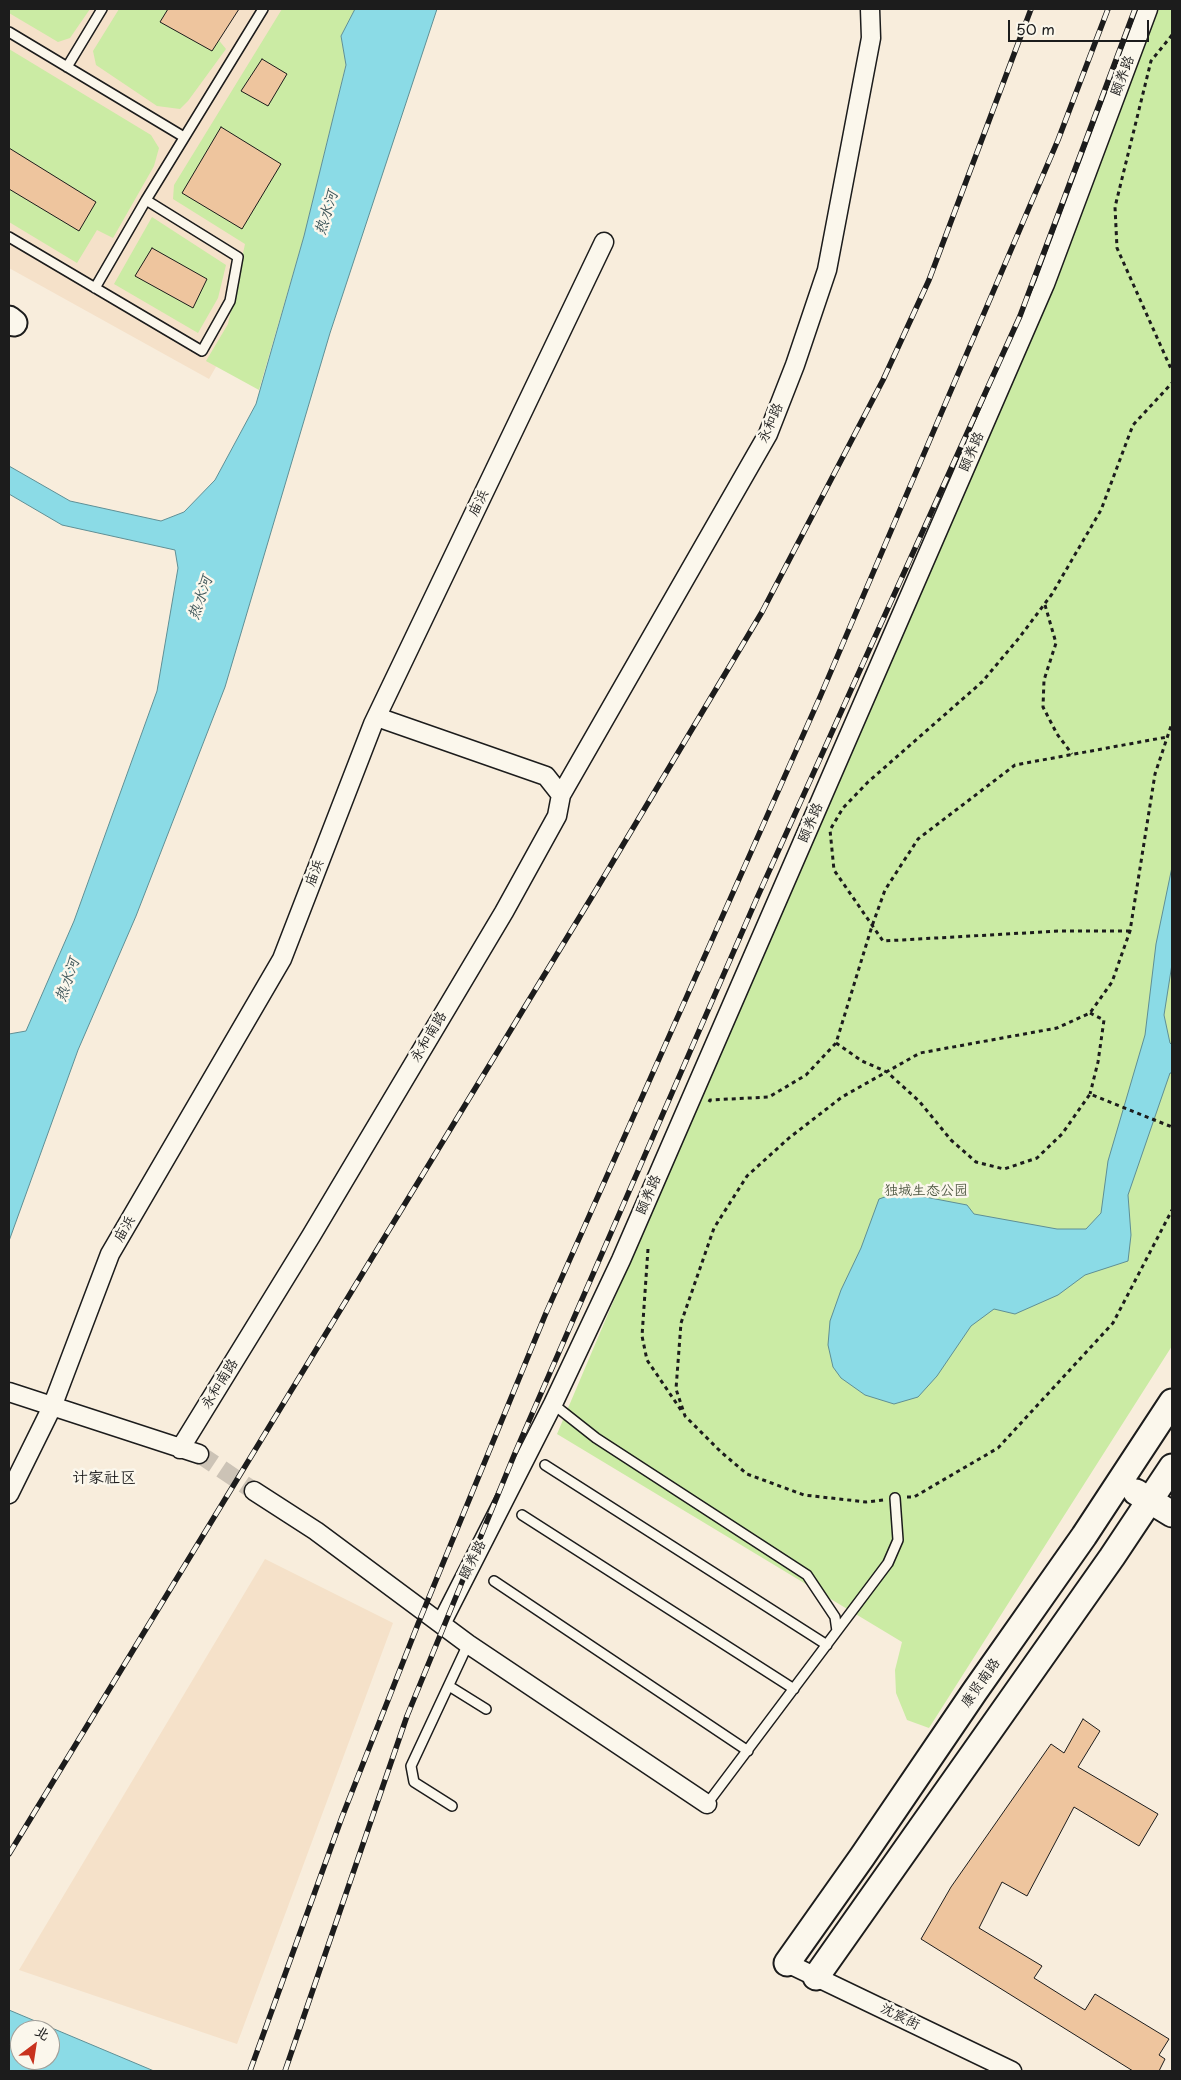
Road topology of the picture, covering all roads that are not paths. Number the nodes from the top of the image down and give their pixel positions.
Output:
1 (102, 9) edge
2 (263, 9) edge
3 (870, 9) edge
4 (1148, 9) edge
5 (9, 32) edge
6 (67, 67) junction
7 (184, 136) junction
8 (146, 200) junction
9 (9, 237) edge
10 (604, 242) dead end
11 (96, 288) junction
12 (9, 318) edge
13 (9, 324) edge
14 (377, 717) junction
15 (561, 796) junction
16 (9, 1392) edge
17 (1172, 1402) edge
18 (553, 1404) junction
19 (52, 1407) junction
20 (180, 1449) junction
21 (199, 1454) tunnel mouth
22 (545, 1466) dead end
23 (1172, 1468) edge
24 (1119, 1482) junction
25 (254, 1491) tunnel mouth
26 (9, 1494) edge
27 (895, 1498) road end
28 (1150, 1500) junction
29 (1172, 1514) edge
30 (522, 1515) dead end
31 (494, 1581) dead end
32 (441, 1624) junction
33 (837, 1631) junction
34 (468, 1644) junction
35 (827, 1644) junction
36 (449, 1686) junction
37 (794, 1689) junction
38 (486, 1709) dead end
39 (748, 1750) junction
40 (707, 1804) joint
41 (452, 1806) dead end
42 (787, 1963) joint
43 (816, 1977) junction
44 (1012, 2071) edge

1 - 6 lane
2 - 7 lane
3 - 15 street, 永和路
4 - 18 street, 颐养路
5 - 6 lane
6 - 7 lane
7 - 8 lane
8 - 11 lane
8 - 11 lane
9 - 11 lane
10 - 14 street, 庙浜
12 - 13 street
14 - 15 street
14 - 19 street, 庙浜
15 - 20 street, 永和南路
16 - 19 street
17 - 24 street, 康贤南路
18 - 32 street, 颐养路
18 - 33 lane
19 - 20 street
19 - 26 street, 庙浜
20 - 21 street
22 - 35 lane
23 - 28 street
24 - 28 street
24 - 42 street, 康贤南路
25 - 32 street
27 - 33 lane
28 - 29 street
28 - 43 street
30 - 37 lane
31 - 39 lane
32 - 34 street
33 - 35 lane
34 - 36 lane
34 - 40 street
35 - 37 lane
36 - 38 lane
36 - 41 lane
37 - 39 lane
39 - 40 lane
42 - 43 street, 沈宸街
43 - 44 street, 沈宸街

